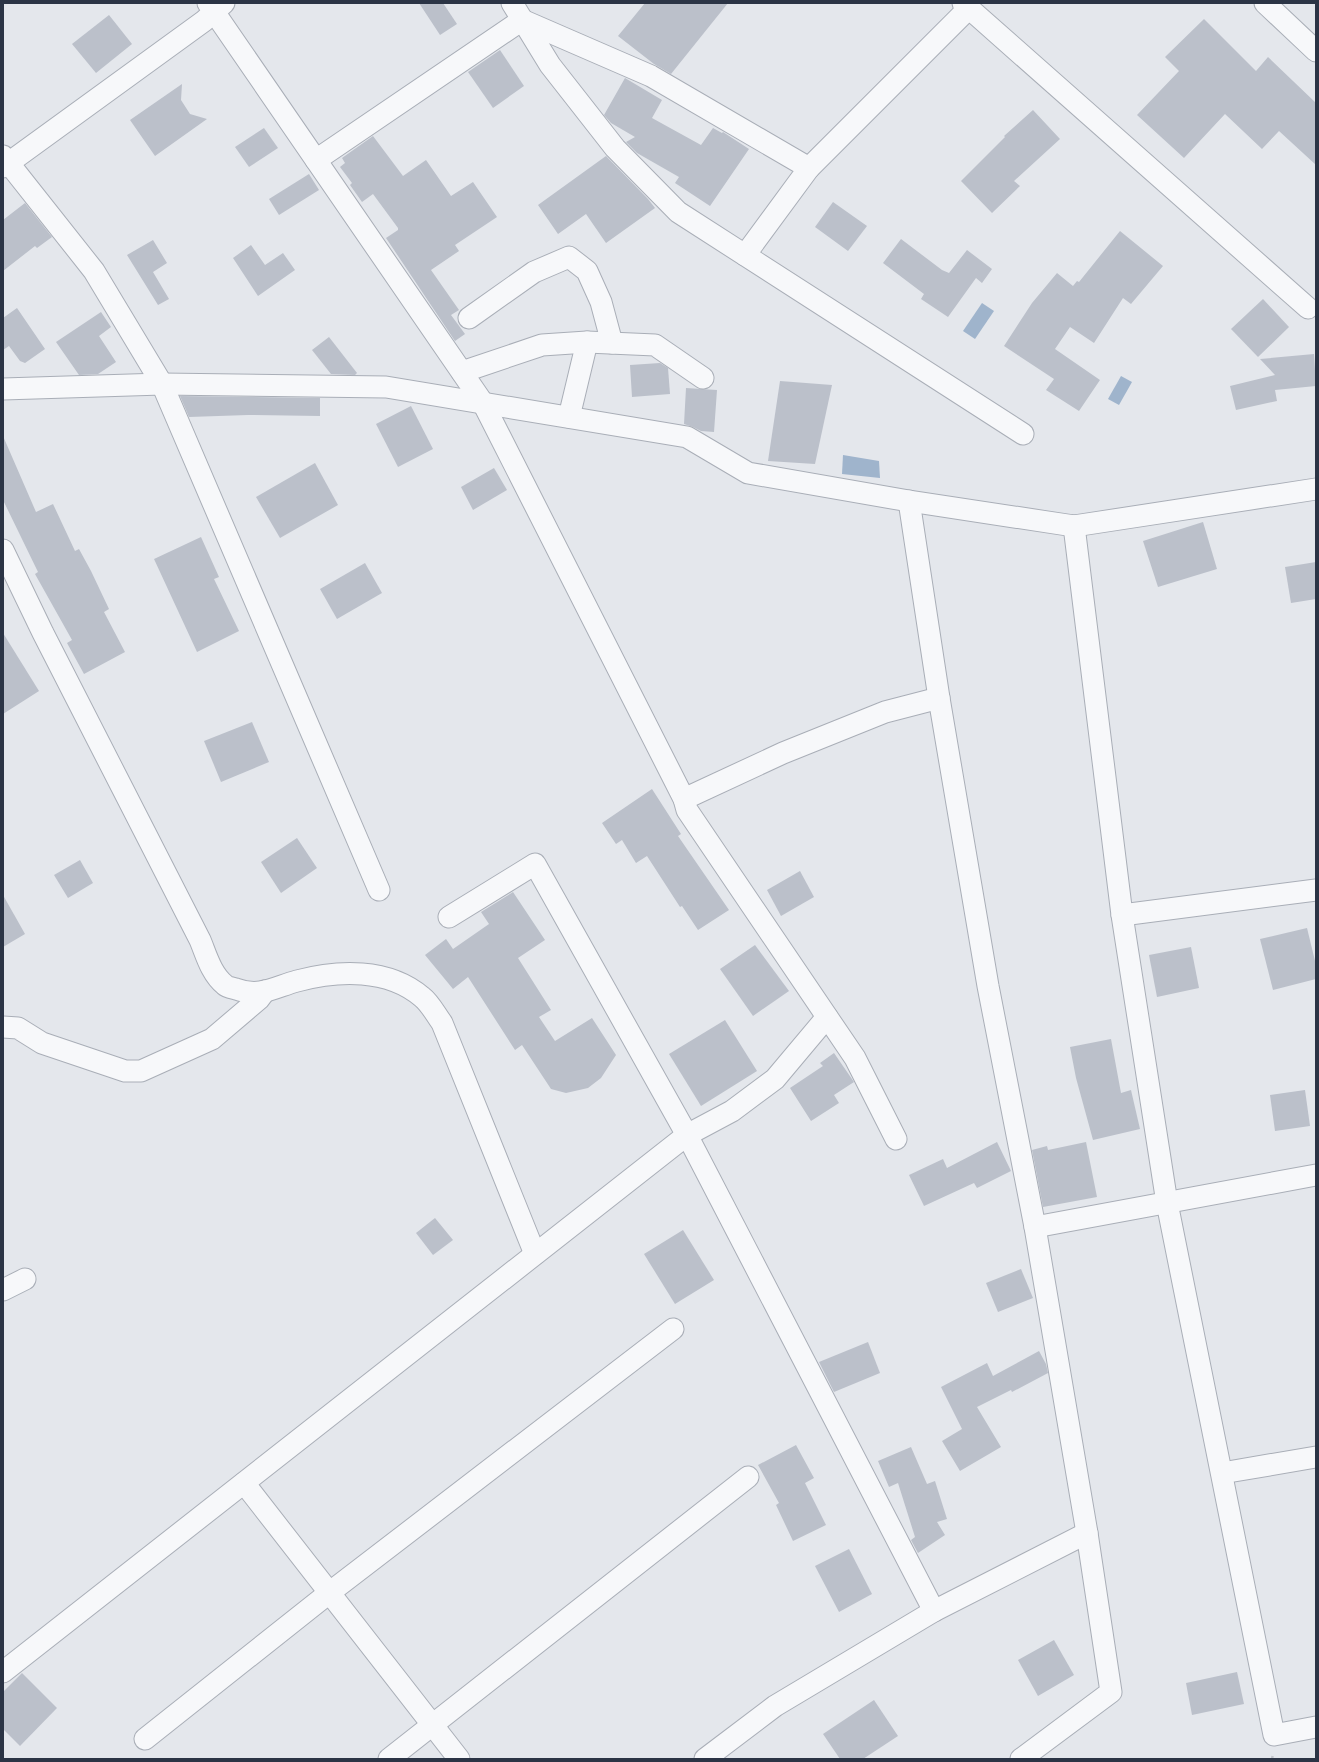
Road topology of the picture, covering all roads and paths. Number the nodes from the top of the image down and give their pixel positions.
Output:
1 (1265, 3) edge
2 (216, 6) edge
3 (966, 6) edge
4 (517, 11) edge
5 (1316, 51) edge
6 (316, 160) junction
7 (5, 162) edge
8 (809, 168) junction
9 (744, 255) junction
10 (1308, 308) dead end
11 (469, 318) dead end
12 (588, 342) junction
13 (612, 343) junction
14 (462, 372) junction
15 (702, 378) dead end
16 (162, 384) junction
17 (3, 390) edge
18 (483, 403) junction
19 (569, 417) junction
20 (1023, 434) dead end
21 (1316, 489) edge
22 (909, 501) junction
23 (1074, 526) junction
24 (3, 550) edge
25 (939, 698) junction
26 (684, 799) junction
27 (379, 890) dead end
28 (1316, 890) edge
29 (1122, 915) junction
30 (449, 917) dead end
31 (266, 991) junction
32 (827, 1017) junction
33 (3, 1027) edge
34 (687, 1135) junction
35 (896, 1139) dead end
36 (1316, 1175) edge
37 (1168, 1203) junction
38 (1035, 1226) junction
39 (535, 1254) junction
40 (25, 1279) dead end
41 (3, 1290) edge
42 (673, 1329) dead end
43 (1316, 1457) edge
44 (1222, 1473) junction
45 (748, 1477) dead end
46 (244, 1483) junction
47 (1087, 1533) junction
48 (329, 1593) junction
49 (934, 1611) junction
50 (3, 1672) edge
51 (433, 1725) junction
52 (1316, 1727) edge
53 (145, 1739) dead end
54 (1032, 1756) edge
55 (389, 1759) edge
56 (459, 1759) edge
57 (705, 1759) edge

1 - 5 street
2 - 6 street
2 - 7 street
3 - 8 street
3 - 10 street
4 - 6 street
4 - 8 street
4 - 9 street
6 - 14 street
7 - 16 street
8 - 9 street
9 - 20 street
11 - 13 street
12 - 13 street
12 - 14 street
12 - 19 street
13 - 15 street
14 - 18 street
16 - 17 street
16 - 18 street
16 - 27 street
18 - 19 street
18 - 26 street
19 - 22 street
21 - 23 street
22 - 23 street
22 - 25 street
23 - 29 street
24 - 31 street
25 - 26 street
25 - 38 street
26 - 32 street
28 - 29 street
29 - 37 street
30 - 34 street
31 - 33 street
31 - 39 street
32 - 34 street
32 - 35 street
34 - 39 street
34 - 49 street
36 - 37 street
37 - 38 street
37 - 44 street
38 - 47 street
39 - 46 street
40 - 41 street
42 - 48 street
43 - 44 street
44 - 52 street
45 - 51 street
46 - 48 street
46 - 50 street
47 - 49 street
47 - 54 street
48 - 51 street
48 - 53 street
49 - 57 street
51 - 55 street
51 - 56 street

